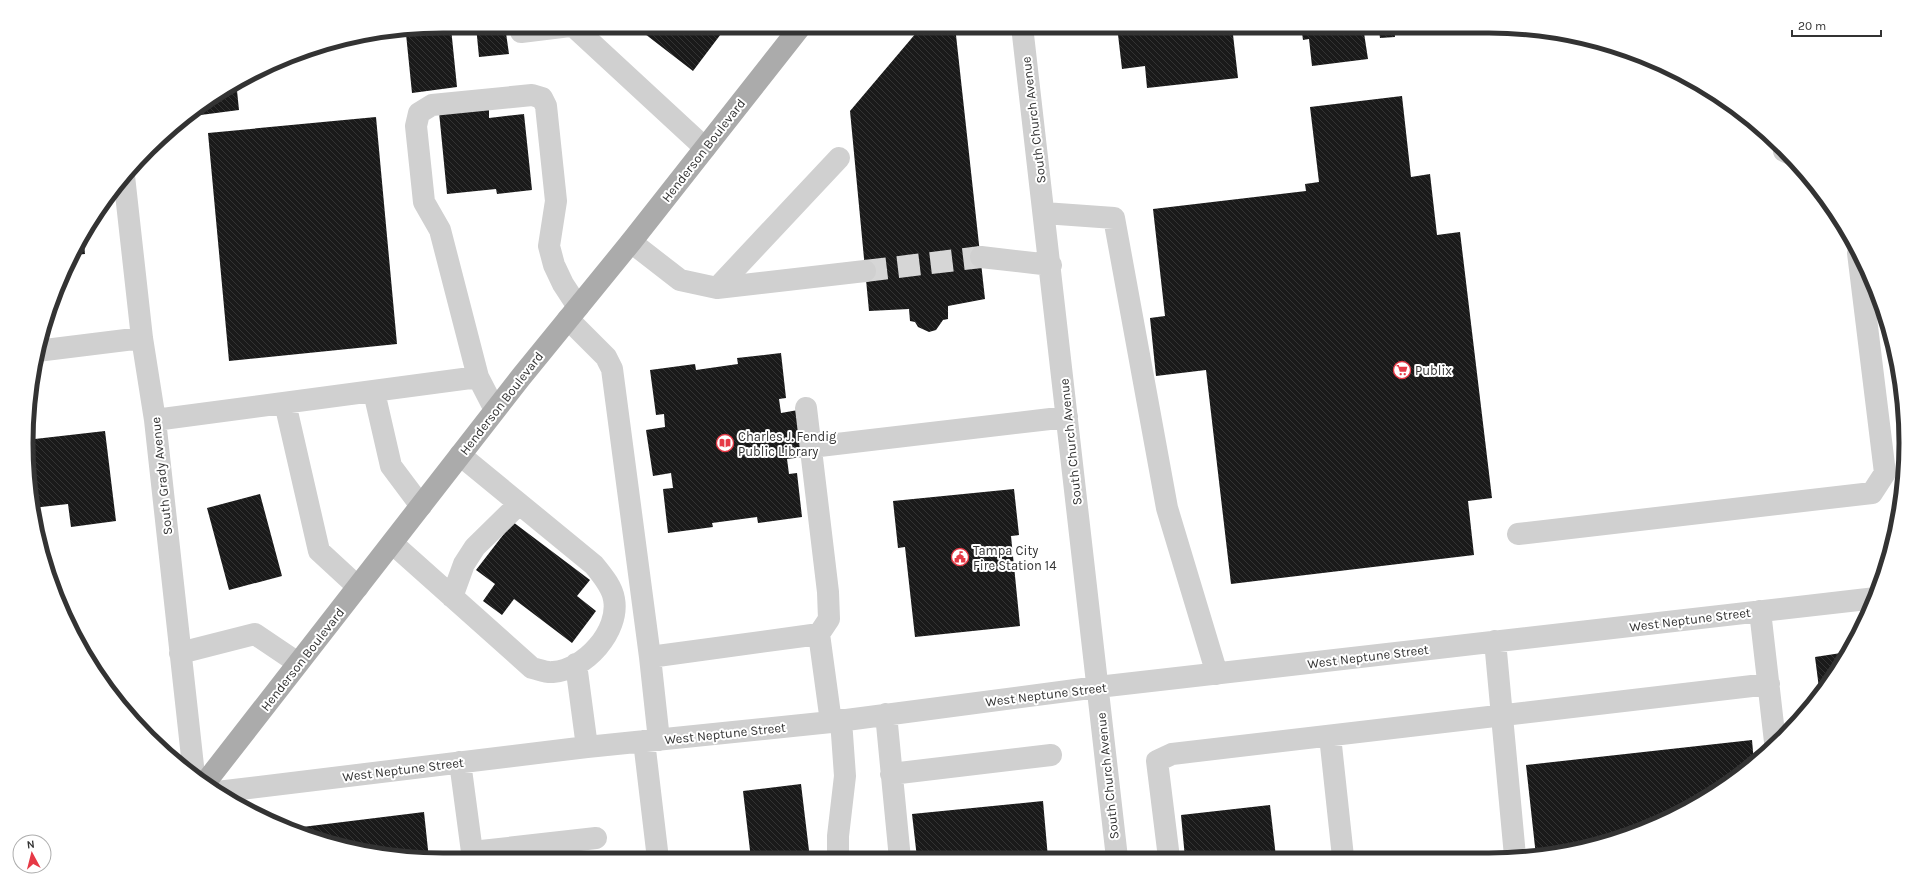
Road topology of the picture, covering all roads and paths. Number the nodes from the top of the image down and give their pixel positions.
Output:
1 (581, 33) edge
2 (795, 33) edge
3 (1023, 33) edge
4 (705, 148) junction
5 (839, 158) dead end
6 (125, 185) edge
7 (1044, 213) junction
8 (631, 242) junction
9 (980, 257) tunnel mouth
10 (1050, 265) junction
11 (1860, 268) edge
12 (865, 271) tunnel mouth
13 (717, 288) junction
14 (573, 313) junction
15 (142, 338) junction
16 (44, 350) edge
17 (478, 377) junction
18 (374, 392) junction
19 (285, 403) junction
20 (806, 408) dead end
21 (495, 410) junction
22 (1067, 417) junction
23 (156, 420) junction
24 (811, 447) junction
25 (460, 455) junction
26 (519, 504) junction
27 (421, 506) junction
28 (1518, 534) dead end
29 (392, 543) junction
30 (358, 587) junction
31 (452, 596) junction
32 (1868, 599) edge
33 (1760, 611) junction
34 (819, 634) junction
35 (1495, 641) junction
36 (180, 653) junction
37 (650, 656) junction
38 (298, 663) junction
39 (576, 664) junction
40 (1217, 674) junction
41 (1769, 684) junction
42 (1098, 687) junction
43 (886, 714) junction
44 (1502, 715) junction
45 (836, 721) junction
46 (1330, 736) junction
47 (1774, 737) edge
48 (652, 740) junction
49 (587, 746) junction
50 (1051, 755) dead end
51 (460, 762) junction
52 (193, 768) edge
53 (891, 774) junction
54 (208, 779) edge
55 (226, 791) edge
56 (596, 838) dead end
57 (1515, 852) edge
58 (658, 853) edge
59 (838, 853) edge
60 (899, 853) edge
61 (1115, 853) edge
62 (1168, 853) edge
63 (1344, 853) edge

1 - 4 street
2 - 4 main road, Henderson Boulevard
3 - 7 street, South Church Avenue
4 - 8 main road, Henderson Boulevard
5 - 13 street
6 - 15 street, South Grady Avenue
7 - 10 street, South Church Avenue
7 - 40 street
8 - 13 street
8 - 14 main road, Henderson Boulevard
9 - 10 street
10 - 22 street, South Church Avenue
11 - 28 street
12 - 13 street
14 - 17 street
14 - 21 main road, Henderson Boulevard
14 - 37 street
15 - 16 street
15 - 23 street, South Grady Avenue
17 - 18 street
17 - 21 street
18 - 19 street
18 - 27 street
19 - 23 street
19 - 30 street
20 - 24 street
21 - 25 main road, Henderson Boulevard
22 - 24 street
22 - 42 street, South Church Avenue
23 - 36 street, South Grady Avenue
24 - 34 street
25 - 26 street
25 - 27 main road, Henderson Boulevard
26 - 31 street
26 - 39 street
27 - 29 main road, Henderson Boulevard
29 - 30 main road, Henderson Boulevard
29 - 31 street
30 - 38 main road, Henderson Boulevard
31 - 39 street
32 - 33 street, West Neptune Street
33 - 35 street, West Neptune Street
33 - 41 street
34 - 37 street
34 - 45 street
35 - 40 street, West Neptune Street
35 - 44 street
36 - 38 street
36 - 52 street, South Grady Avenue
37 - 48 street
38 - 54 main road, Henderson Boulevard
39 - 49 street
40 - 42 street, West Neptune Street
41 - 44 street
41 - 47 street
42 - 43 street, West Neptune Street
42 - 61 street, South Church Avenue
43 - 45 street, West Neptune Street
43 - 53 street
44 - 46 street
44 - 57 street
45 - 48 street, West Neptune Street
45 - 59 street
46 - 62 street
46 - 63 street
48 - 49 street, West Neptune Street
48 - 58 street
49 - 51 street, West Neptune Street
50 - 53 street
51 - 55 street, West Neptune Street
51 - 56 street
53 - 60 street

